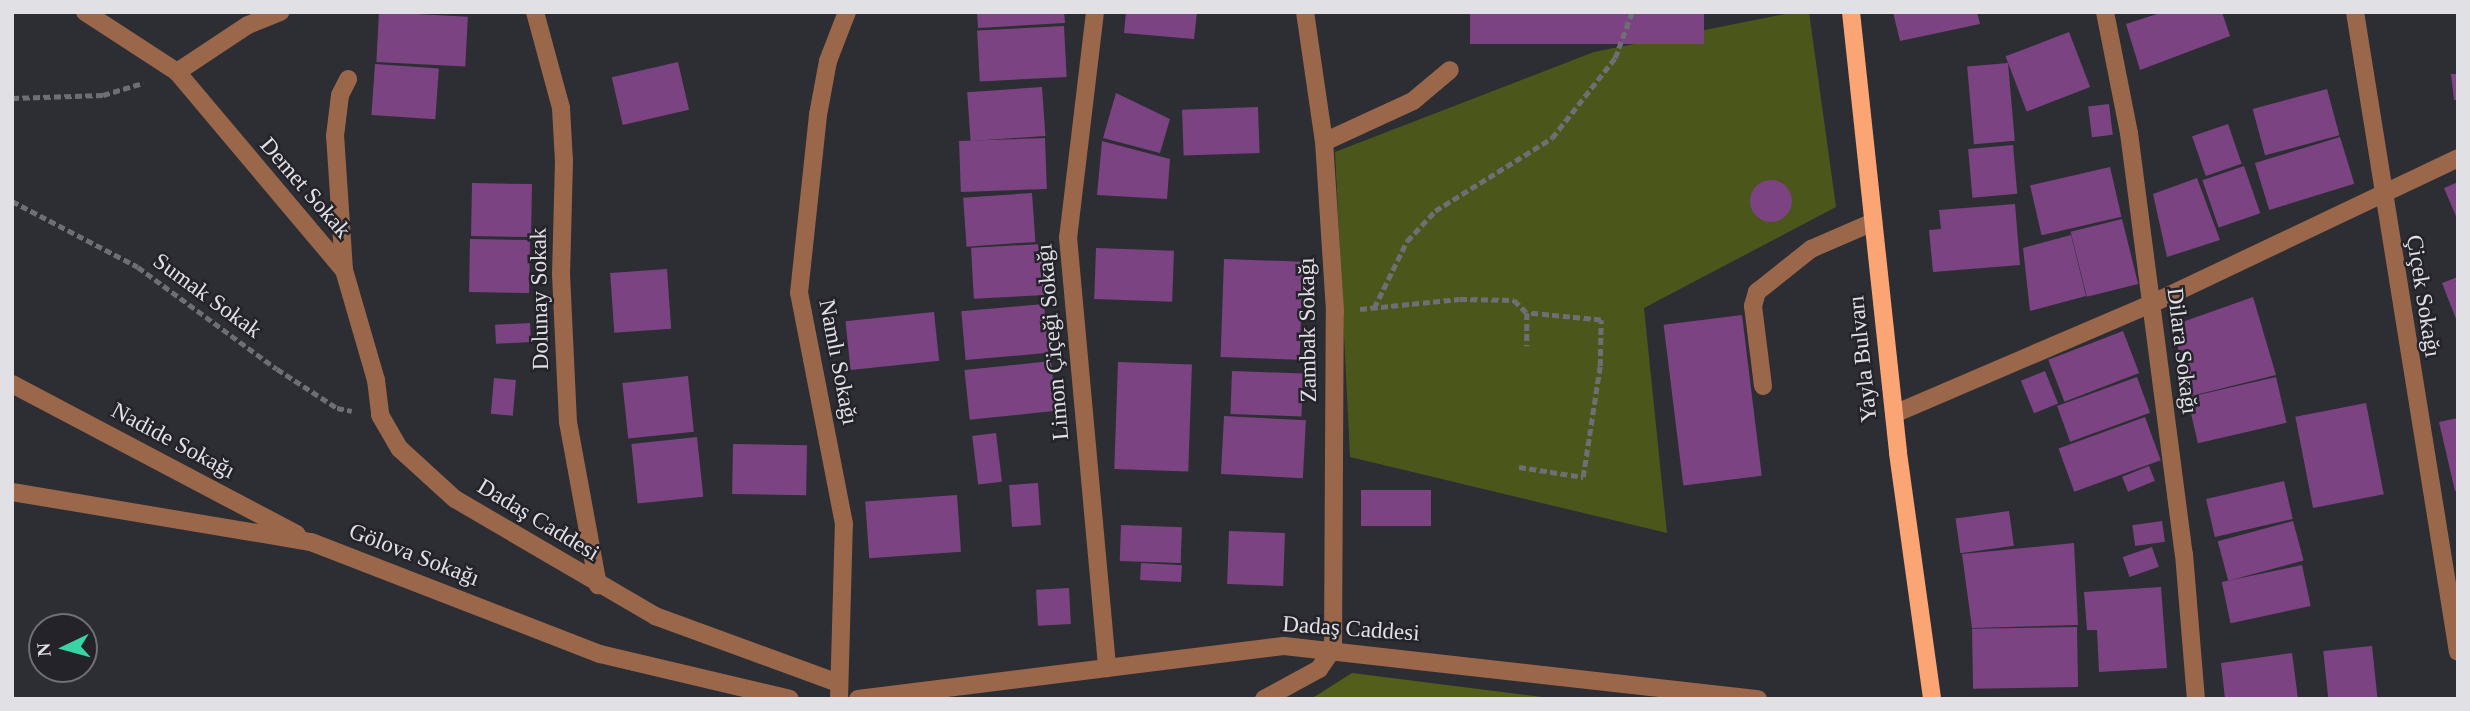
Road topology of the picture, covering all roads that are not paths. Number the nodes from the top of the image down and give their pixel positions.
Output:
1 (85, 12) edge
2 (281, 12) edge
3 (535, 12) edge
4 (846, 12) edge
5 (1096, 12) edge
6 (1305, 12) edge
7 (1851, 12) edge
8 (2105, 12) edge
9 (2355, 12) edge
10 (1450, 70) dead end
11 (177, 72) junction
12 (348, 79) dead end
13 (1324, 142) junction
14 (2458, 158) edge
15 (2382, 196) junction
16 (1873, 222) junction
17 (344, 270) junction
18 (2151, 304) junction
19 (12, 384) edge
20 (1763, 386) dead end
21 (1894, 414) junction
22 (12, 492) edge
23 (312, 542) junction
24 (2451, 573) edge
25 (598, 585) junction
26 (1333, 649) junction
27 (2458, 652) edge
28 (1107, 668) junction
29 (838, 691) edge
30 (790, 699) edge
31 (858, 699) edge
32 (1264, 699) edge
33 (1758, 699) edge
34 (1931, 699) edge
35 (2196, 699) edge

1 - 11 street, Demet Sokak
2 - 11 street
3 - 25 street, Dolunay Sokak
4 - 29 street, Namlı Sokağı
5 - 28 street, Limon Çiçeği Sokağı
6 - 13 street, Zambak Sokağı
7 - 16 main road, Yayla Bulvarı
8 - 18 street, Dilara Sokağı
9 - 15 street, Çiçek Sokağı
10 - 13 street
11 - 17 street, Demet Sokak
12 - 17 street, Demet Sokak
13 - 26 street, Zambak Sokağı
14 - 15 street
15 - 18 street
15 - 24 street, Çiçek Sokağı
16 - 20 street
16 - 21 main road, Yayla Bulvarı
17 - 25 street, Dadaş Caddesi
18 - 21 street
18 - 35 street, Dilara Sokağı
19 - 23 street, Nadide Sokağı
21 - 34 main road, Yayla Bulvarı
22 - 23 street, Gölova Sokağı
23 - 30 street, Gölova Sokağı
24 - 27 street, Çiçek Sokağı
25 - 29 street, Dadaş Caddesi
26 - 28 street, Dadaş Caddesi
26 - 32 street
26 - 33 street, Dadaş Caddesi
28 - 31 street, Dadaş Caddesi

